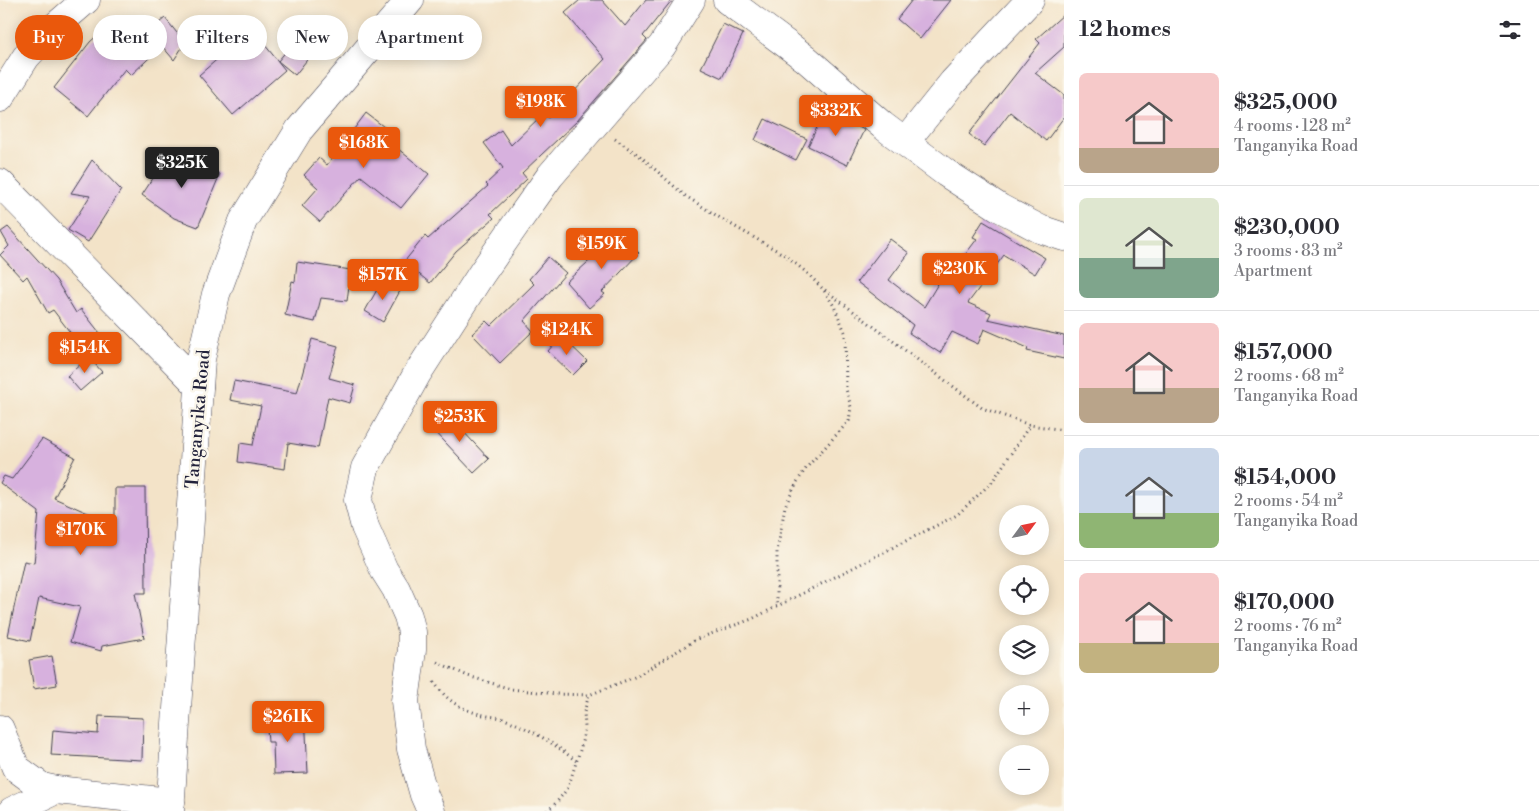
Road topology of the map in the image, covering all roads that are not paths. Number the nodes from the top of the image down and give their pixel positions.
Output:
1 (86, 0) edge
2 (410, 0) edge
3 (691, 0) edge
4 (727, 0) edge
5 (1030, 0) edge
6 (0, 98) edge
7 (905, 142) junction
8 (0, 183) edge
9 (1064, 237) edge
10 (199, 386) junction
11 (0, 729) edge
12 (56, 790) junction
13 (170, 807) edge
14 (12, 811) edge
15 (431, 811) edge

1 - 6 street
2 - 10 street, Tanganyika Road
3 - 15 street
4 - 7 street
5 - 7 street
7 - 9 street
8 - 10 street
10 - 13 street, Tanganyika Road
11 - 12 street
12 - 13 street
12 - 14 street

